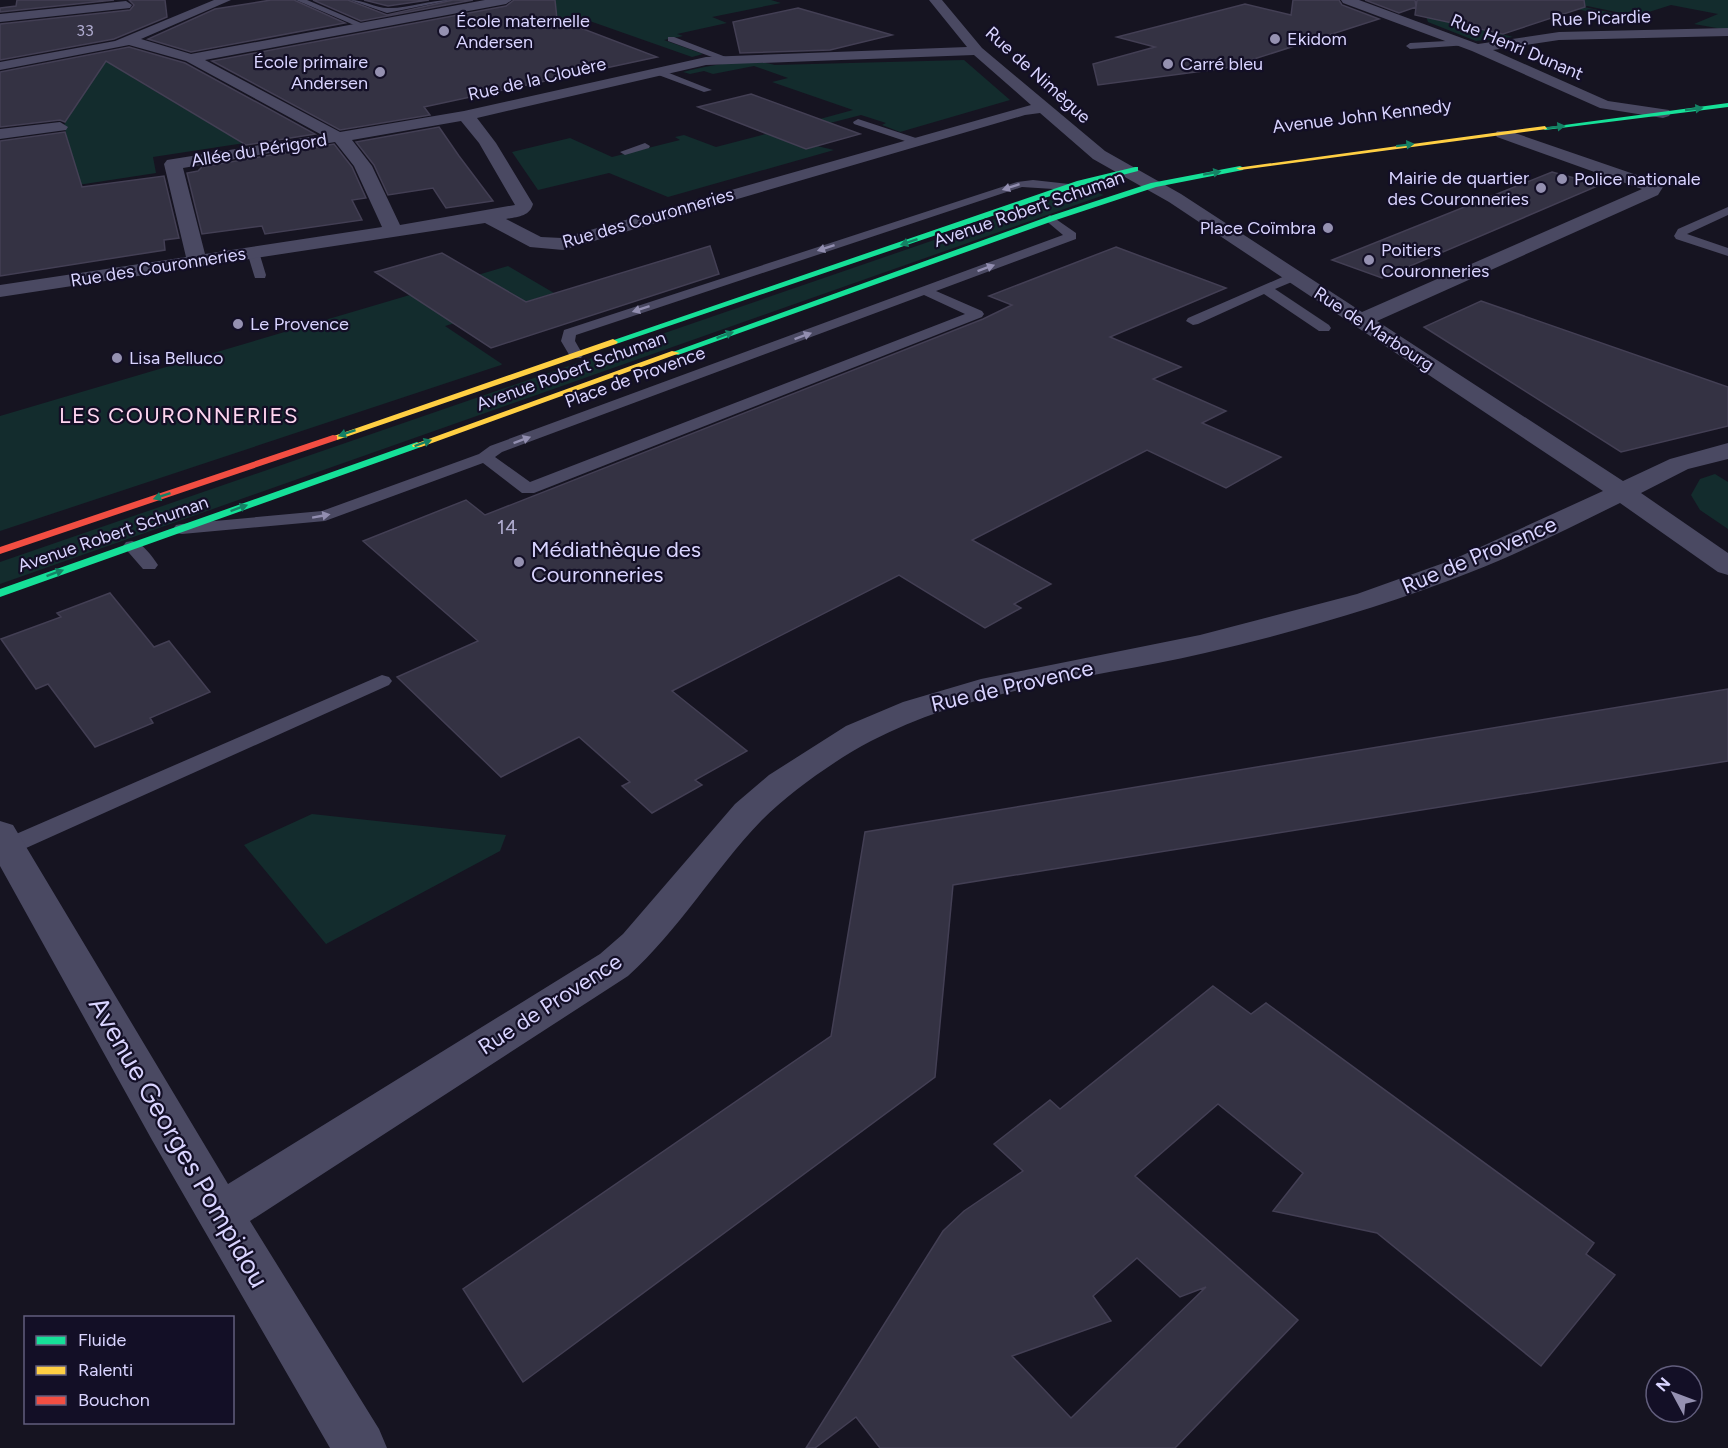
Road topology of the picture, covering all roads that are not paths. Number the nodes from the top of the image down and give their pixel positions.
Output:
1 (225, 0) edge
2 (300, 0) edge
3 (354, 0) edge
4 (448, 0) edge
5 (506, 0) edge
6 (935, 0) edge
7 (1347, 0) edge
8 (126, 5) dead end
9 (468, 7) junction
10 (0, 18) edge
11 (364, 26) junction
12 (1728, 32) edge
13 (670, 39) dead end
14 (128, 40) junction
15 (1410, 46) dead end
16 (1473, 47) junction
17 (977, 51) junction
18 (1430, 54) dead end
19 (191, 58) junction
20 (726, 59) junction
21 (0, 66) edge
22 (656, 71) junction
23 (707, 90) dead end
24 (1605, 105) junction
25 (1728, 105) edge
26 (1661, 106) junction
27 (1044, 108) junction
28 (1581, 108) dead end
29 (464, 116) junction
30 (858, 122) dead end
31 (1594, 122) junction
32 (60, 128) dead end
33 (0, 134) edge
34 (1503, 134) junction
35 (338, 137) junction
36 (915, 141) junction
37 (645, 146) dead end
38 (625, 152) dead end
39 (1152, 165) dead end
40 (1124, 171) junction
41 (1666, 172) dead end
42 (1643, 181) junction
43 (1154, 185) junction
44 (1069, 187) junction
45 (1728, 211) edge
46 (488, 218) junction
47 (1050, 219) junction
48 (393, 231) junction
49 (253, 252) junction
50 (1728, 252) edge
51 (197, 261) junction
52 (260, 275) dead end
53 (1294, 276) junction
54 (1265, 289) junction
55 (0, 291) edge
56 (925, 291) junction
57 (1352, 314) junction
58 (1193, 321) dead end
59 (1324, 328) dead end
60 (576, 355) junction
61 (1728, 451) edge
62 (485, 457) junction
63 (1622, 491) junction
64 (179, 530) junction
65 (132, 546) junction
66 (0, 551) edge
67 (149, 566) dead end
68 (1728, 566) edge
69 (0, 593) edge
70 (382, 681) dead end
71 (4, 840) edge
72 (221, 1214) junction
73 (360, 1448) edge

1 - 14 street
2 - 11 lane
3 - 4 lane
4 - 9 lane
5 - 9 street
6 - 17 street, Rue de Nimègue
7 - 16 street, Rue Henri Dunant
8 - 10 street
9 - 11 street
11 - 19 street
12 - 16 street, Rue Picardie
13 - 20 lane
14 - 19 street
14 - 21 street
15 - 16 lane
16 - 18 lane
16 - 24 street, Rue Henri Dunant
17 - 20 street, Rue de la Clouère
17 - 27 street, Rue de Nimègue
19 - 35 street
20 - 22 street, Rue de la Clouère
22 - 23 lane
22 - 29 street, Rue de la Clouère
24 - 26 street, Avenue John Kennedy
24 - 28 main road, Avenue John Kennedy
24 - 31 street
26 -> 25 main road, Avenue John Kennedy
26 - 31 main road, Avenue John Kennedy
27 - 36 street, Rue des Couronneries
27 - 40 street, Rue de Nimègue
29 - 35 street, Rue de la Clouère
29 - 46 street
30 - 36 lane
34 -> 31 main road, Avenue John Kennedy
32 - 33 street
34 - 42 street
43 -> 34 main road, Avenue John Kennedy
35 - 48 street
35 - 51 street, Allée du Périgord
36 - 46 street, Rue des Couronneries
37 - 38 lane
39 - 40 main road
40 - 43 street, Rue de Marbourg
40 - 44 main road, Avenue Robert Schuman
41 - 42 street
42 - 57 street
43 - 47 main road, Avenue Robert Schuman
43 - 53 street, Rue de Marbourg
44 -> 60 main road, Avenue Robert Schuman
44 -> 60 lane
45 - 50 lane
46 - 48 street, Rue des Couronneries
56 -> 47 lane, Place de Provence
64 -> 47 main road, Avenue Robert Schuman
48 - 49 street, Rue des Couronneries
49 - 51 street, Rue des Couronneries
49 - 52 lane
51 - 55 street, Rue des Couronneries
53 - 54 lane
53 - 57 street, Rue de Marbourg
54 - 58 lane
54 - 59 lane
62 -> 56 lane, Place de Provence
56 - 62 lane
57 - 63 street, Rue de Marbourg
60 -> 66 main road, Avenue Robert Schuman
61 - 63 street, Rue de Provence
64 -> 62 lane, Place de Provence
63 - 68 street, Rue de Marbourg
63 - 72 street, Rue de Provence
64 - 65 main road, Avenue Robert Schuman
65 - 67 lane
69 -> 65 main road, Avenue Robert Schuman
70 - 71 lane
71 - 72 street, Avenue Georges Pompidou
72 - 73 street, Avenue Georges Pompidou

